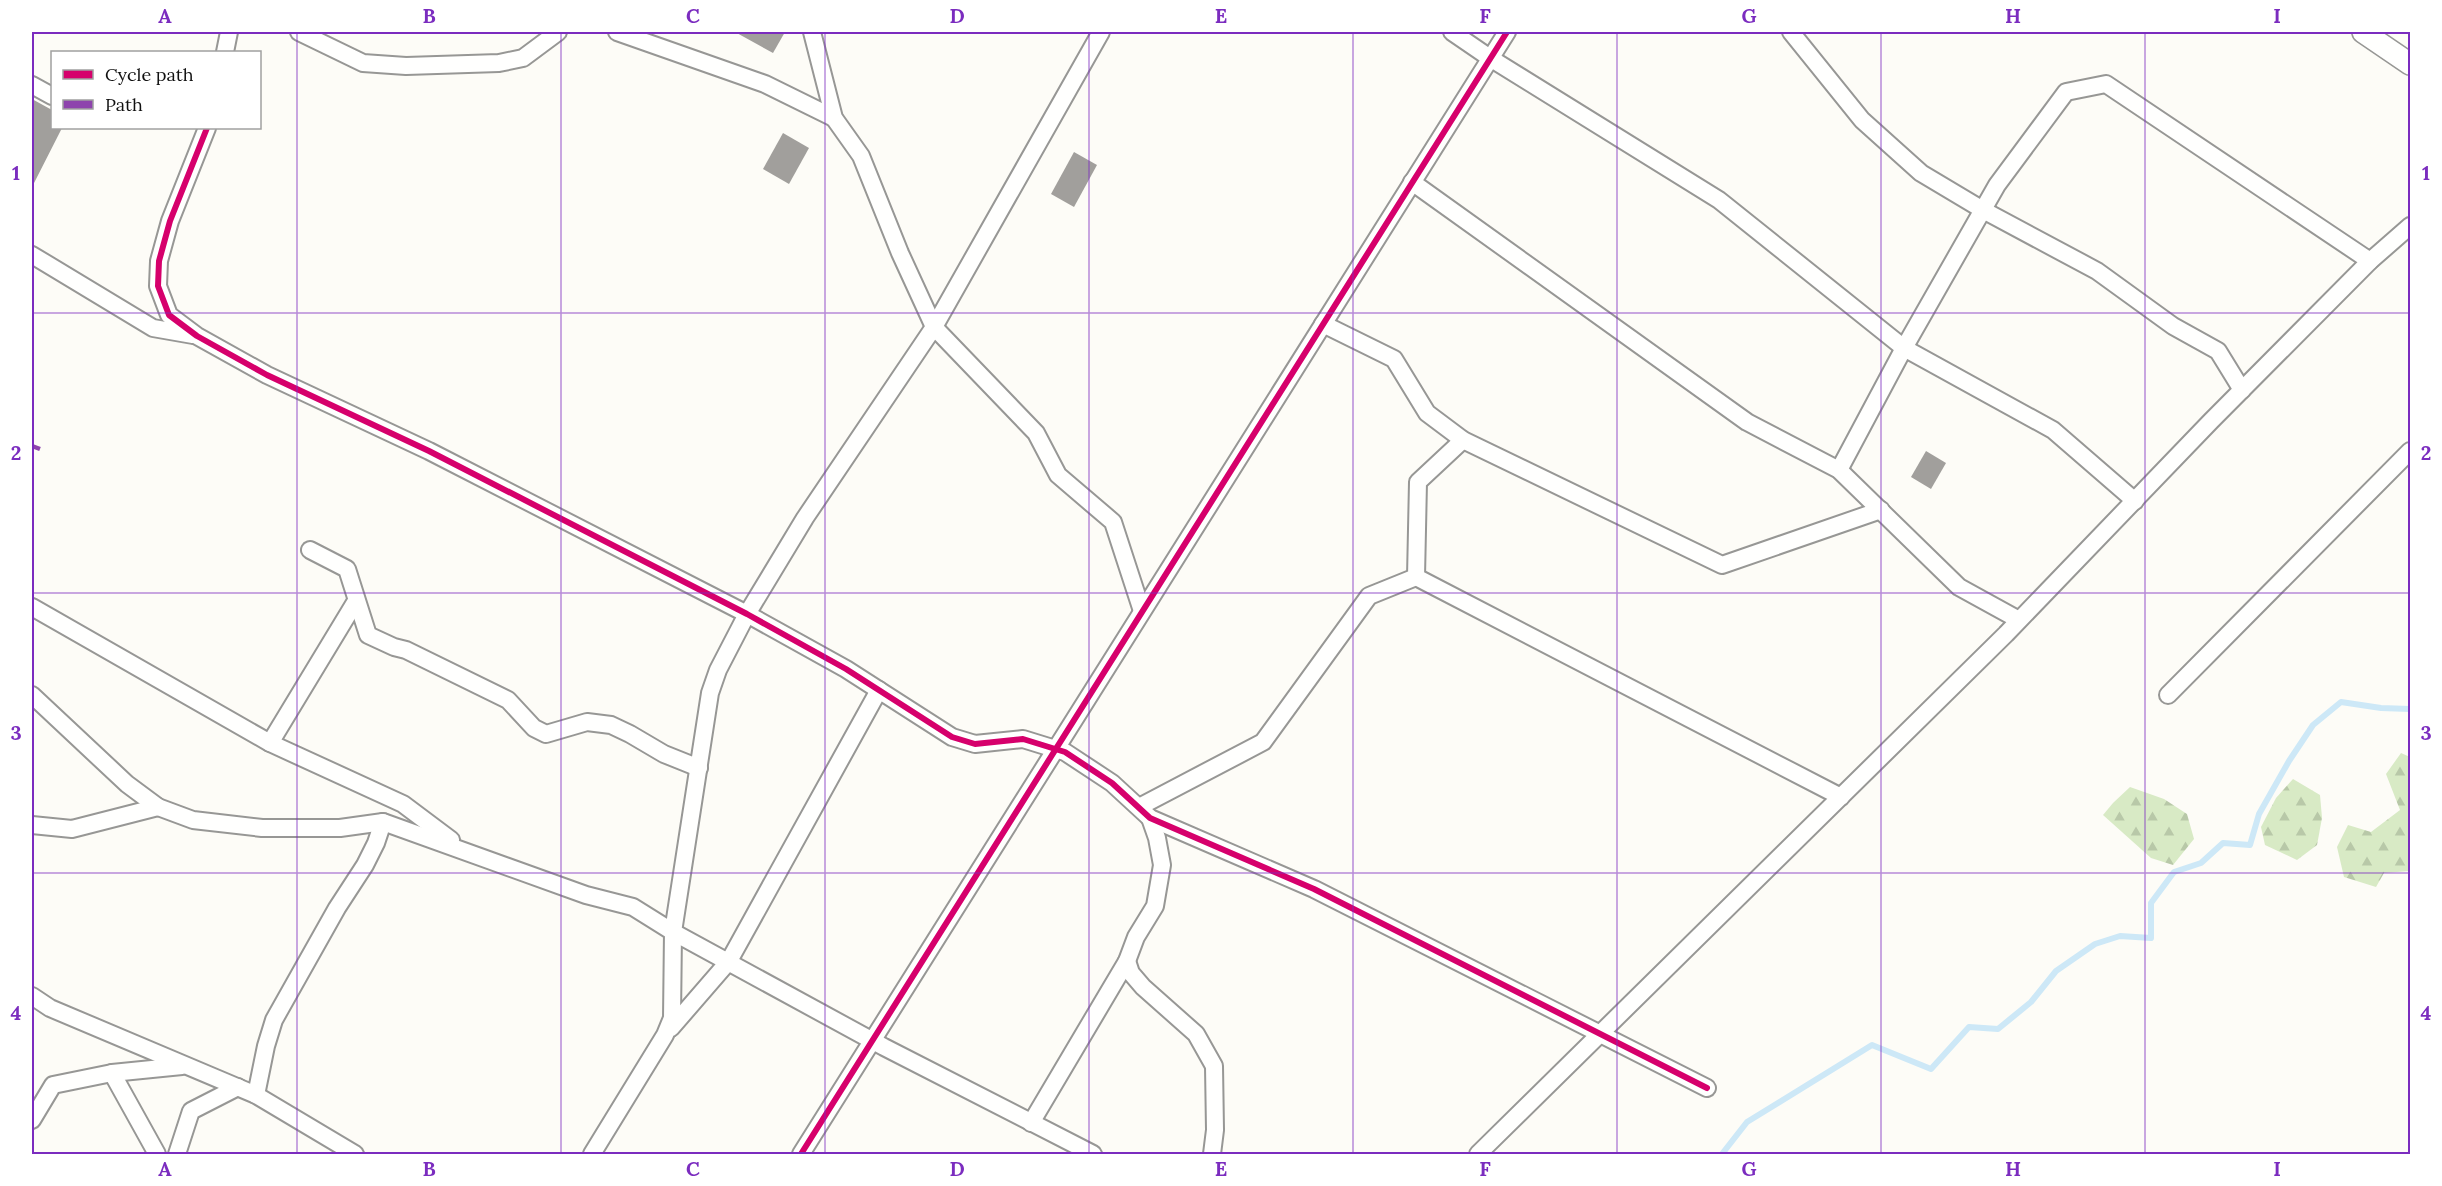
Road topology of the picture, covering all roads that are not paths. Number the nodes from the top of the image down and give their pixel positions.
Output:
1 (229, 32) edge
2 (299, 32) edge
3 (558, 32) edge
4 (617, 32) edge
5 (812, 32) edge
6 (1101, 32) edge
7 (1452, 32) edge
8 (1507, 32) edge
9 (1791, 32) edge
10 (2363, 32) edge
11 (225, 51) edge
12 (1490, 58) junction
13 (2410, 64) edge
14 (32, 85) edge
15 (51, 95) edge
16 (834, 118) junction
17 (207, 129) edge
18 (1412, 182) junction
19 (1983, 210) junction
20 (2410, 226) edge
21 (32, 255) edge
22 (2370, 261) junction
23 (1323, 324) junction
24 (934, 327) junction
25 (197, 336) junction
26 (1904, 348) junction
27 (2242, 390) junction
28 (1463, 440) junction
29 (2410, 452) edge
30 (1839, 470) junction
31 (2134, 501) junction
32 (1881, 510) junction
33 (310, 550) dead end
34 (1416, 577) junction
35 (356, 602) junction
36 (32, 607) edge
37 (1142, 611) junction
38 (747, 614) junction
39 (2019, 620) junction
40 (879, 690) junction
41 (2168, 694) dead end
42 (32, 695) edge
43 (270, 743) junction
44 (1055, 749) junction
45 (699, 768) junction
46 (1841, 797) junction
47 (158, 807) junction
48 (1144, 812) junction
49 (383, 822) junction
50 (32, 825) edge
51 (464, 850) junction
52 (673, 932) junction
53 (729, 961) junction
54 (1127, 961) junction
55 (32, 996) edge
56 (665, 1035) junction
57 (1600, 1035) junction
58 (872, 1040) junction
59 (186, 1065) junction
60 (112, 1073) junction
61 (238, 1087) junction
62 (1707, 1088) dead end
63 (256, 1095) junction
64 (32, 1120) edge
65 (1031, 1123) junction
66 (157, 1155) edge
67 (177, 1155) edge
68 (355, 1155) edge
69 (592, 1155) edge
70 (801, 1155) edge
71 (1093, 1155) edge
72 (1212, 1155) edge
73 (1478, 1155) edge

1 - 11 street
2 - 3 street
4 - 16 street
5 - 16 street
6 - 24 street
7 - 12 street
8 - 12 street
9 - 19 street
10 - 13 street
12 - 18 street
12 - 26 street
14 - 15 street
16 - 24 street
17 - 25 street
18 - 23 street
18 - 30 street
19 - 22 street
19 - 26 street
19 - 27 street
20 - 22 street
21 - 25 street
22 - 27 street
23 - 28 street
23 - 37 street
24 - 37 street
24 - 38 street
25 - 38 street
26 - 30 street
26 - 31 street
27 - 31 street
28 - 32 street
28 - 34 street
29 - 41 street
30 - 32 street
31 - 39 street
32 - 39 street
33 - 35 street
34 - 46 street
34 - 48 street
35 - 43 street
35 - 45 street
36 - 43 street
37 - 44 street
38 - 40 street
38 - 45 street
39 - 46 street
40 - 44 street
40 - 53 street
42 - 47 street
43 - 51 street
44 - 48 street
44 - 58 street
45 - 52 street
46 - 57 street
47 - 49 street
47 - 50 street
48 - 54 street
48 - 57 street
49 - 51 street
49 - 63 street
51 - 52 street
52 - 53 street
52 - 56 street
53 - 56 street
53 - 58 street
54 - 65 street
54 - 72 street
55 - 59 street
56 - 69 street
57 - 62 street
57 - 73 street
58 - 65 street
58 - 70 street
59 - 60 street
59 - 61 street
60 - 64 street
60 - 66 street
61 - 63 street
61 - 67 street
63 - 68 street
65 - 71 street

